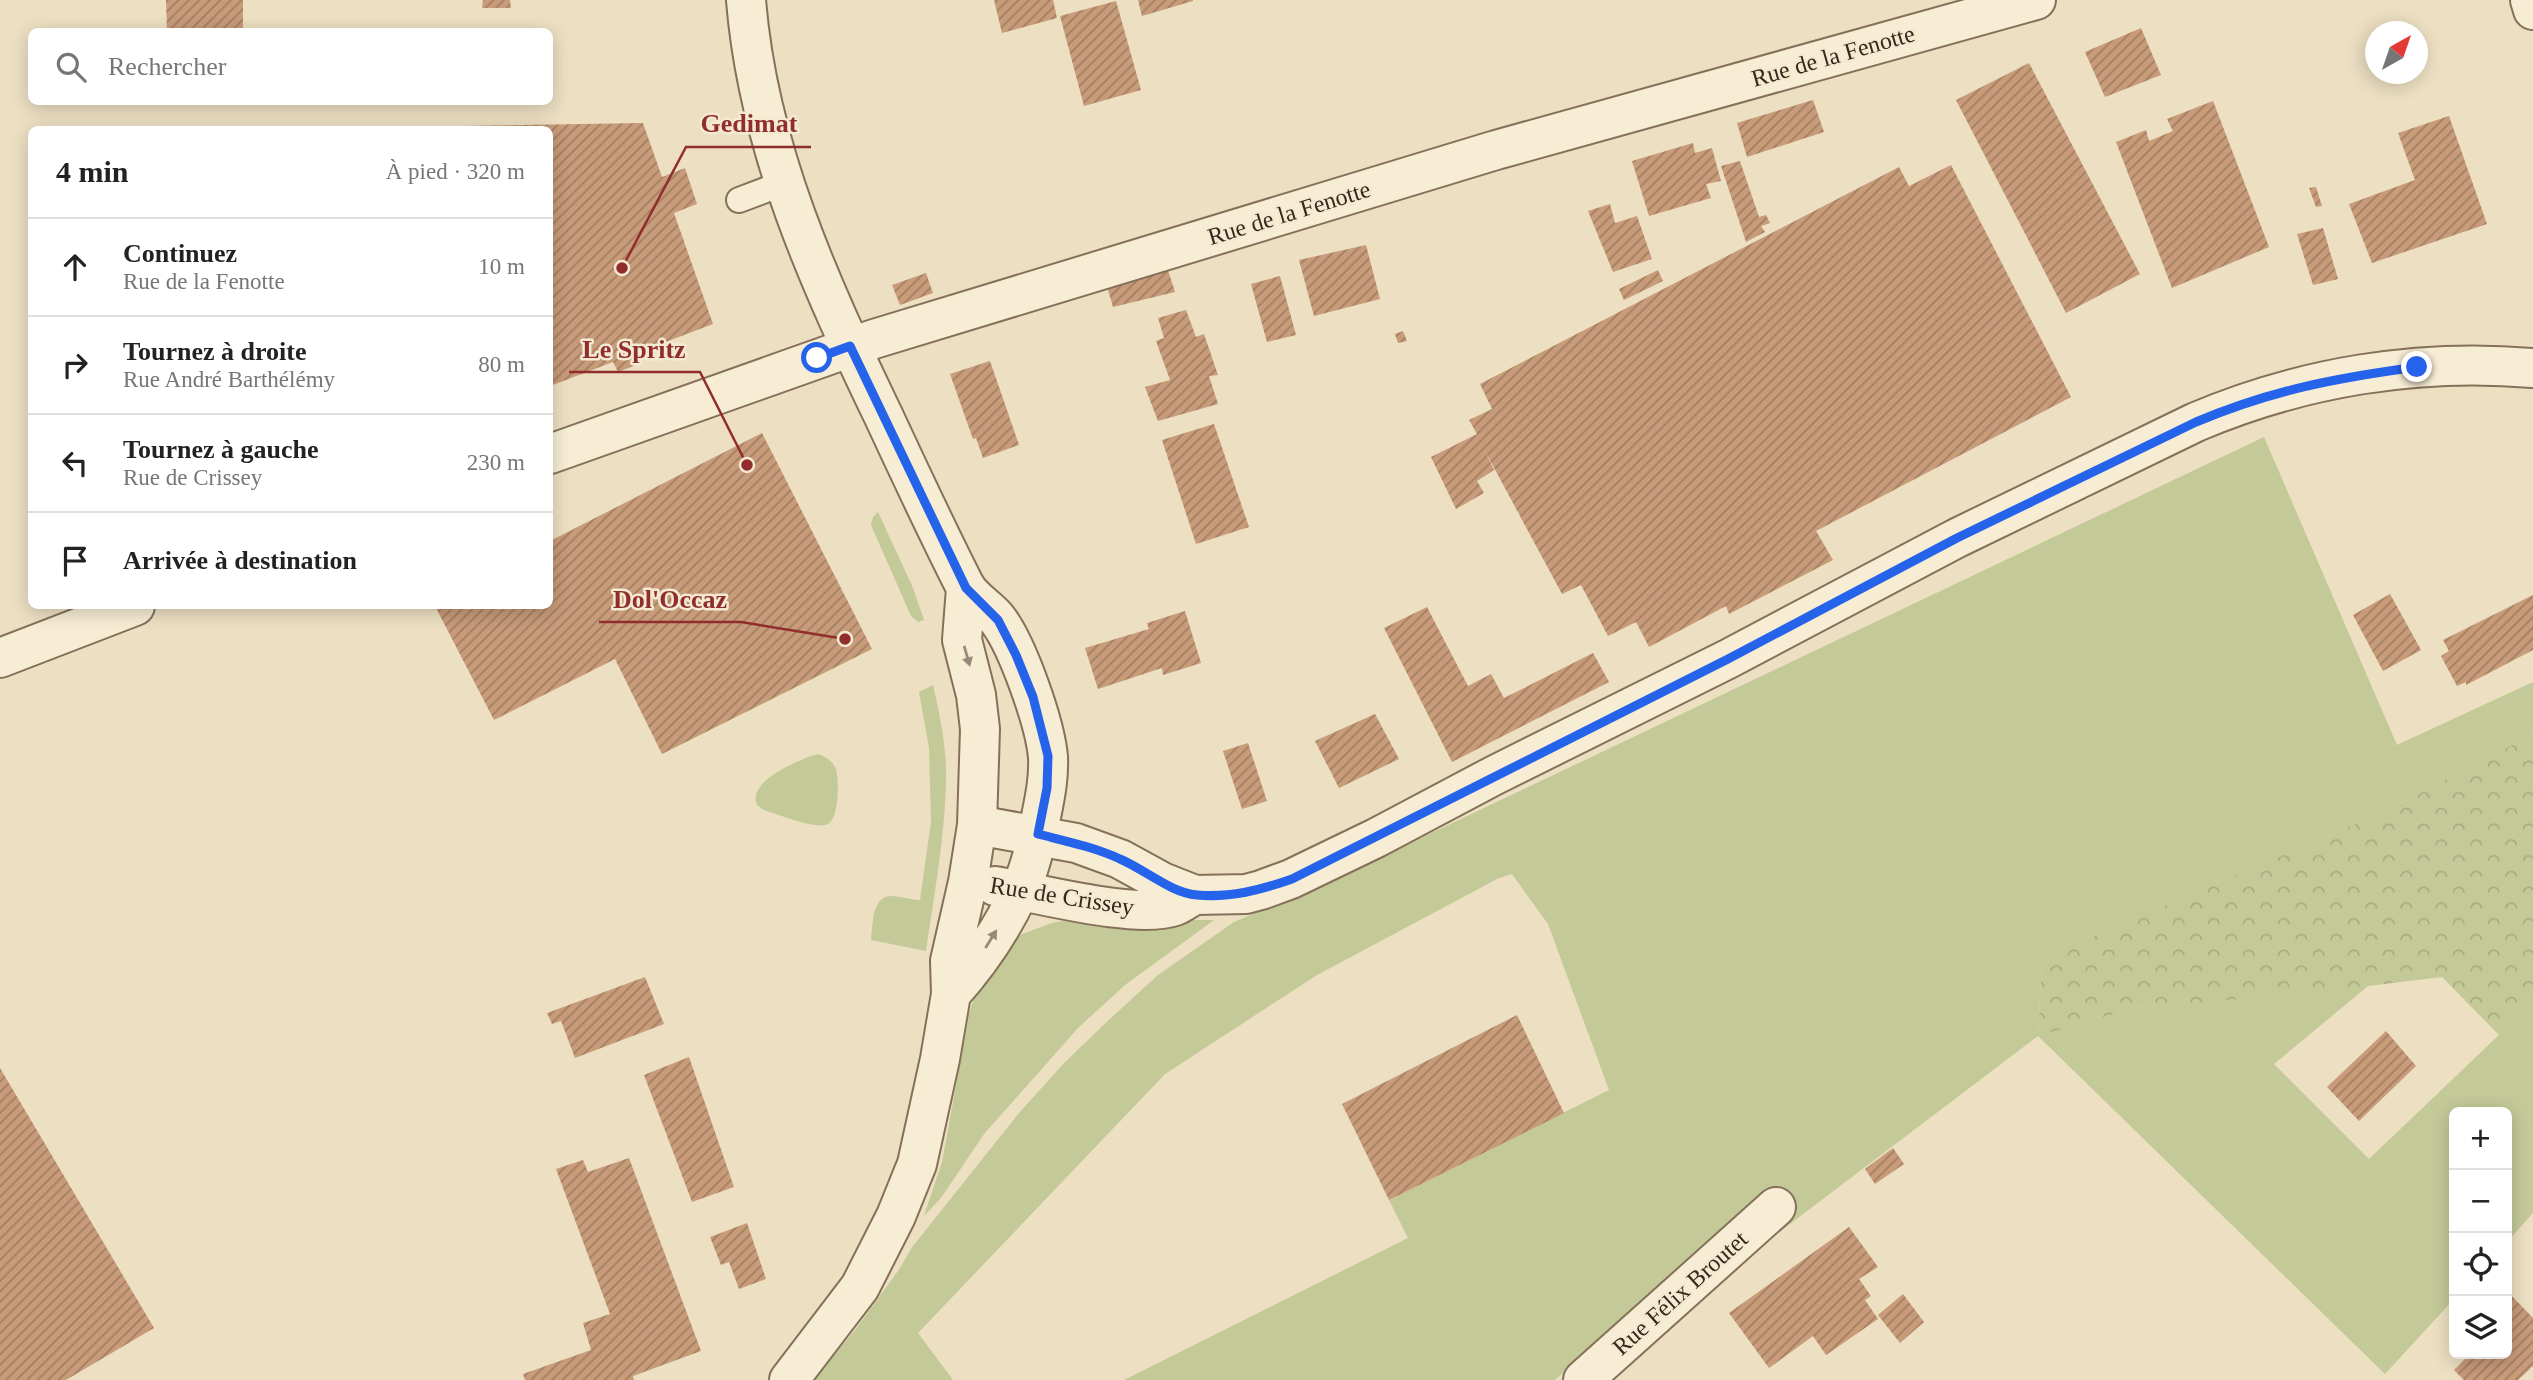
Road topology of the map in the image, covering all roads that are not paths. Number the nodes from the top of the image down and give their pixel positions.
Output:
1 (746, 0) edge
2 (2036, 0) edge
3 (2530, 0) edge
4 (2533, 9) edge
5 (783, 183) junction
6 (739, 200) dead end
7 (850, 346) junction
8 (2533, 368) edge
9 (553, 453) edge
10 (966, 588) junction
11 (127, 609) edge
12 (0, 658) edge
13 (976, 825) junction
14 (1038, 834) junction
15 (968, 881) junction
16 (1020, 890) junction
17 (1195, 895) junction
18 (951, 994) junction
19 (1776, 1207) dead end
20 (789, 1380) edge
21 (1583, 1380) edge

1 - 5 street
2 - 7 street, Rue de la Fenotte
3 - 4 street
5 - 6 lane
5 - 7 street
7 - 9 street, Rue de la Fenotte
7 - 10 street
8 - 17 street, Rue de Crissey
10 -> 13 street
10 - 14 street
11 - 12 street
13 - 14 street, Rue de Crissey
13 - 15 street
14 - 16 street
14 - 17 street, Rue de Crissey
15 - 16 street, Rue de Crissey
15 - 18 street
16 - 17 street, Rue de Crissey
18 -> 16 street
18 - 20 street
19 - 21 street, Rue Félix Broutet

